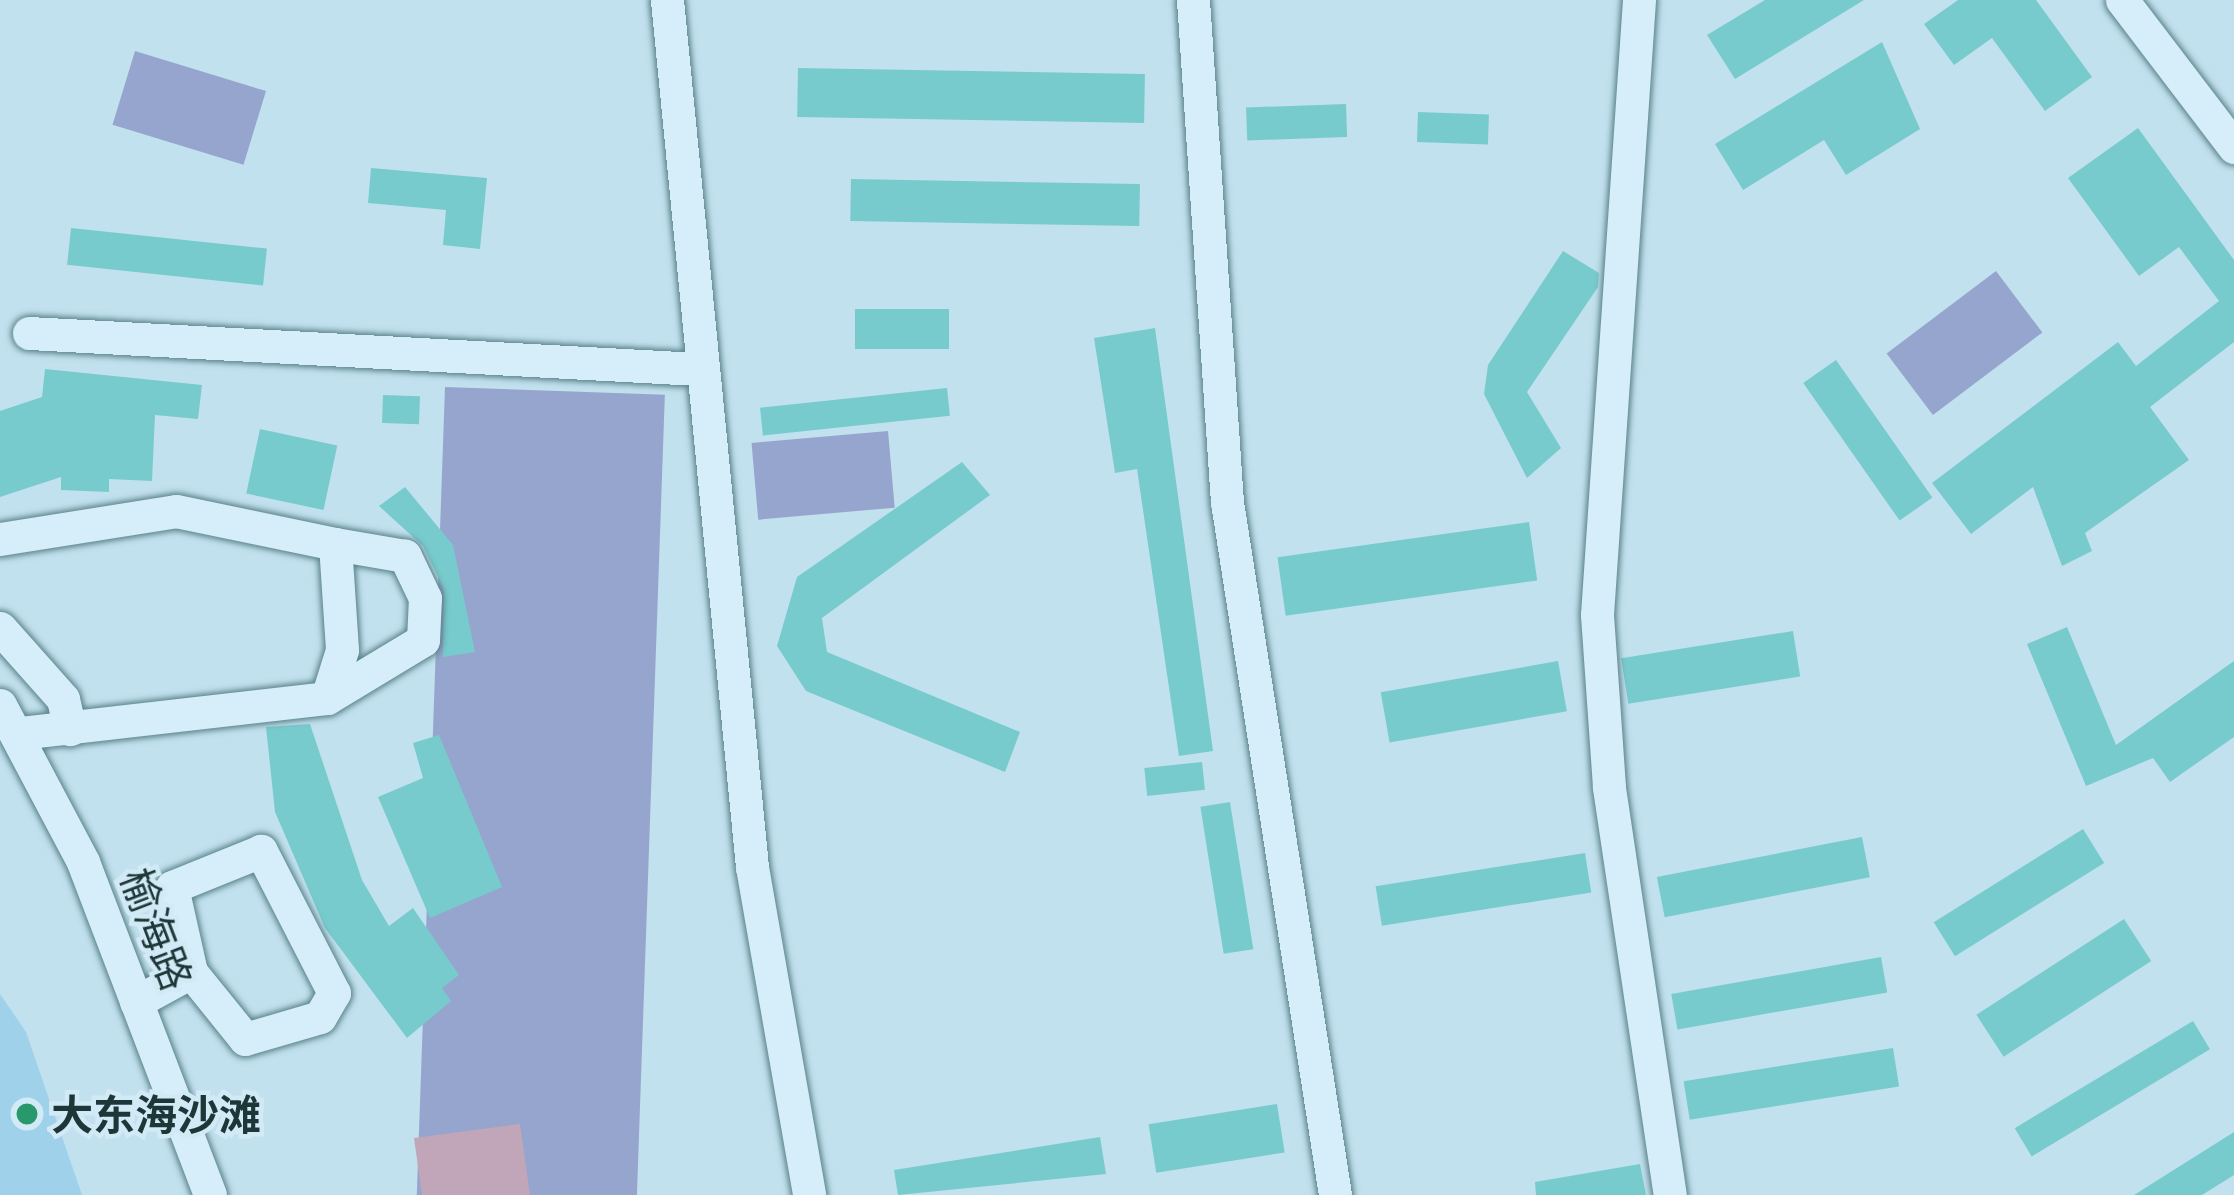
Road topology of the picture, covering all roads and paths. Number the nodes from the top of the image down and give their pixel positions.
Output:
1 (667, 0) edge
2 (1193, 0) edge
3 (1639, 0) edge
4 (2122, 0) edge
5 (2234, 147) edge
6 (29, 333) dead end
7 (698, 369) junction
8 (0, 539) edge
9 (335, 544) junction
10 (0, 628) edge
11 (326, 698) junction
12 (0, 705) edge
13 (70, 730) junction
14 (20, 734) junction
15 (191, 972) junction
16 (136, 1002) junction
17 (211, 1195) edge
18 (809, 1195) edge
19 (1335, 1195) edge
20 (1670, 1195) edge

1 - 7 street
2 - 19 street
3 - 20 street
4 - 5 street
6 - 7 street
7 - 18 street
8 - 9 street
9 - 11 street
9 - 11 street
10 - 13 street
11 - 13 street
12 - 14 street, 榆海路
13 - 14 street
14 - 16 street, 榆海路
15 - 15 street
15 - 16 street
16 - 17 street, 榆海路

